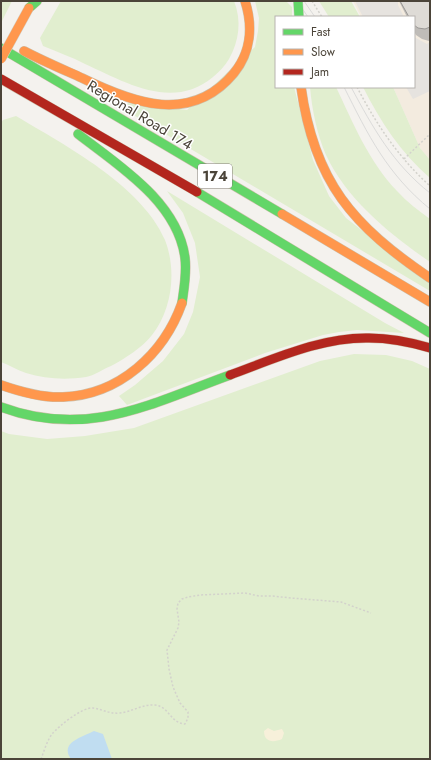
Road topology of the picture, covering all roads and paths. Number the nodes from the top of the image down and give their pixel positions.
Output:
1 (37, 1) edge
2 (245, 1) edge
3 (298, 1) edge
4 (312, 1) edge
5 (299, 16) edge
6 (321, 16) edge
7 (1, 38) edge
8 (1, 48) edge
9 (1, 59) edge
10 (1, 79) edge
11 (301, 88) edge
12 (359, 88) edge
13 (47, 107) junction
14 (430, 134) edge
15 (404, 159) junction
16 (430, 186) edge
17 (430, 278) edge
18 (430, 302) edge
19 (430, 333) edge
20 (430, 348) edge
21 (1, 385) edge
22 (1, 406) edge
23 (371, 613) dead end
24 (41, 759) edge

1 - 9 main road, bridge
2 - 7 main road
3 - 5 main road, bridge
4 - 6 path
8 - 18 main road, Regional Road 174 / 174
10 - 13 main road, 174
11 - 17 main road
12 - 15 path
13 - 19 main road, 174
13 - 21 main road
14 - 15 path
15 - 16 path
20 - 22 main road
23 - 24 path

